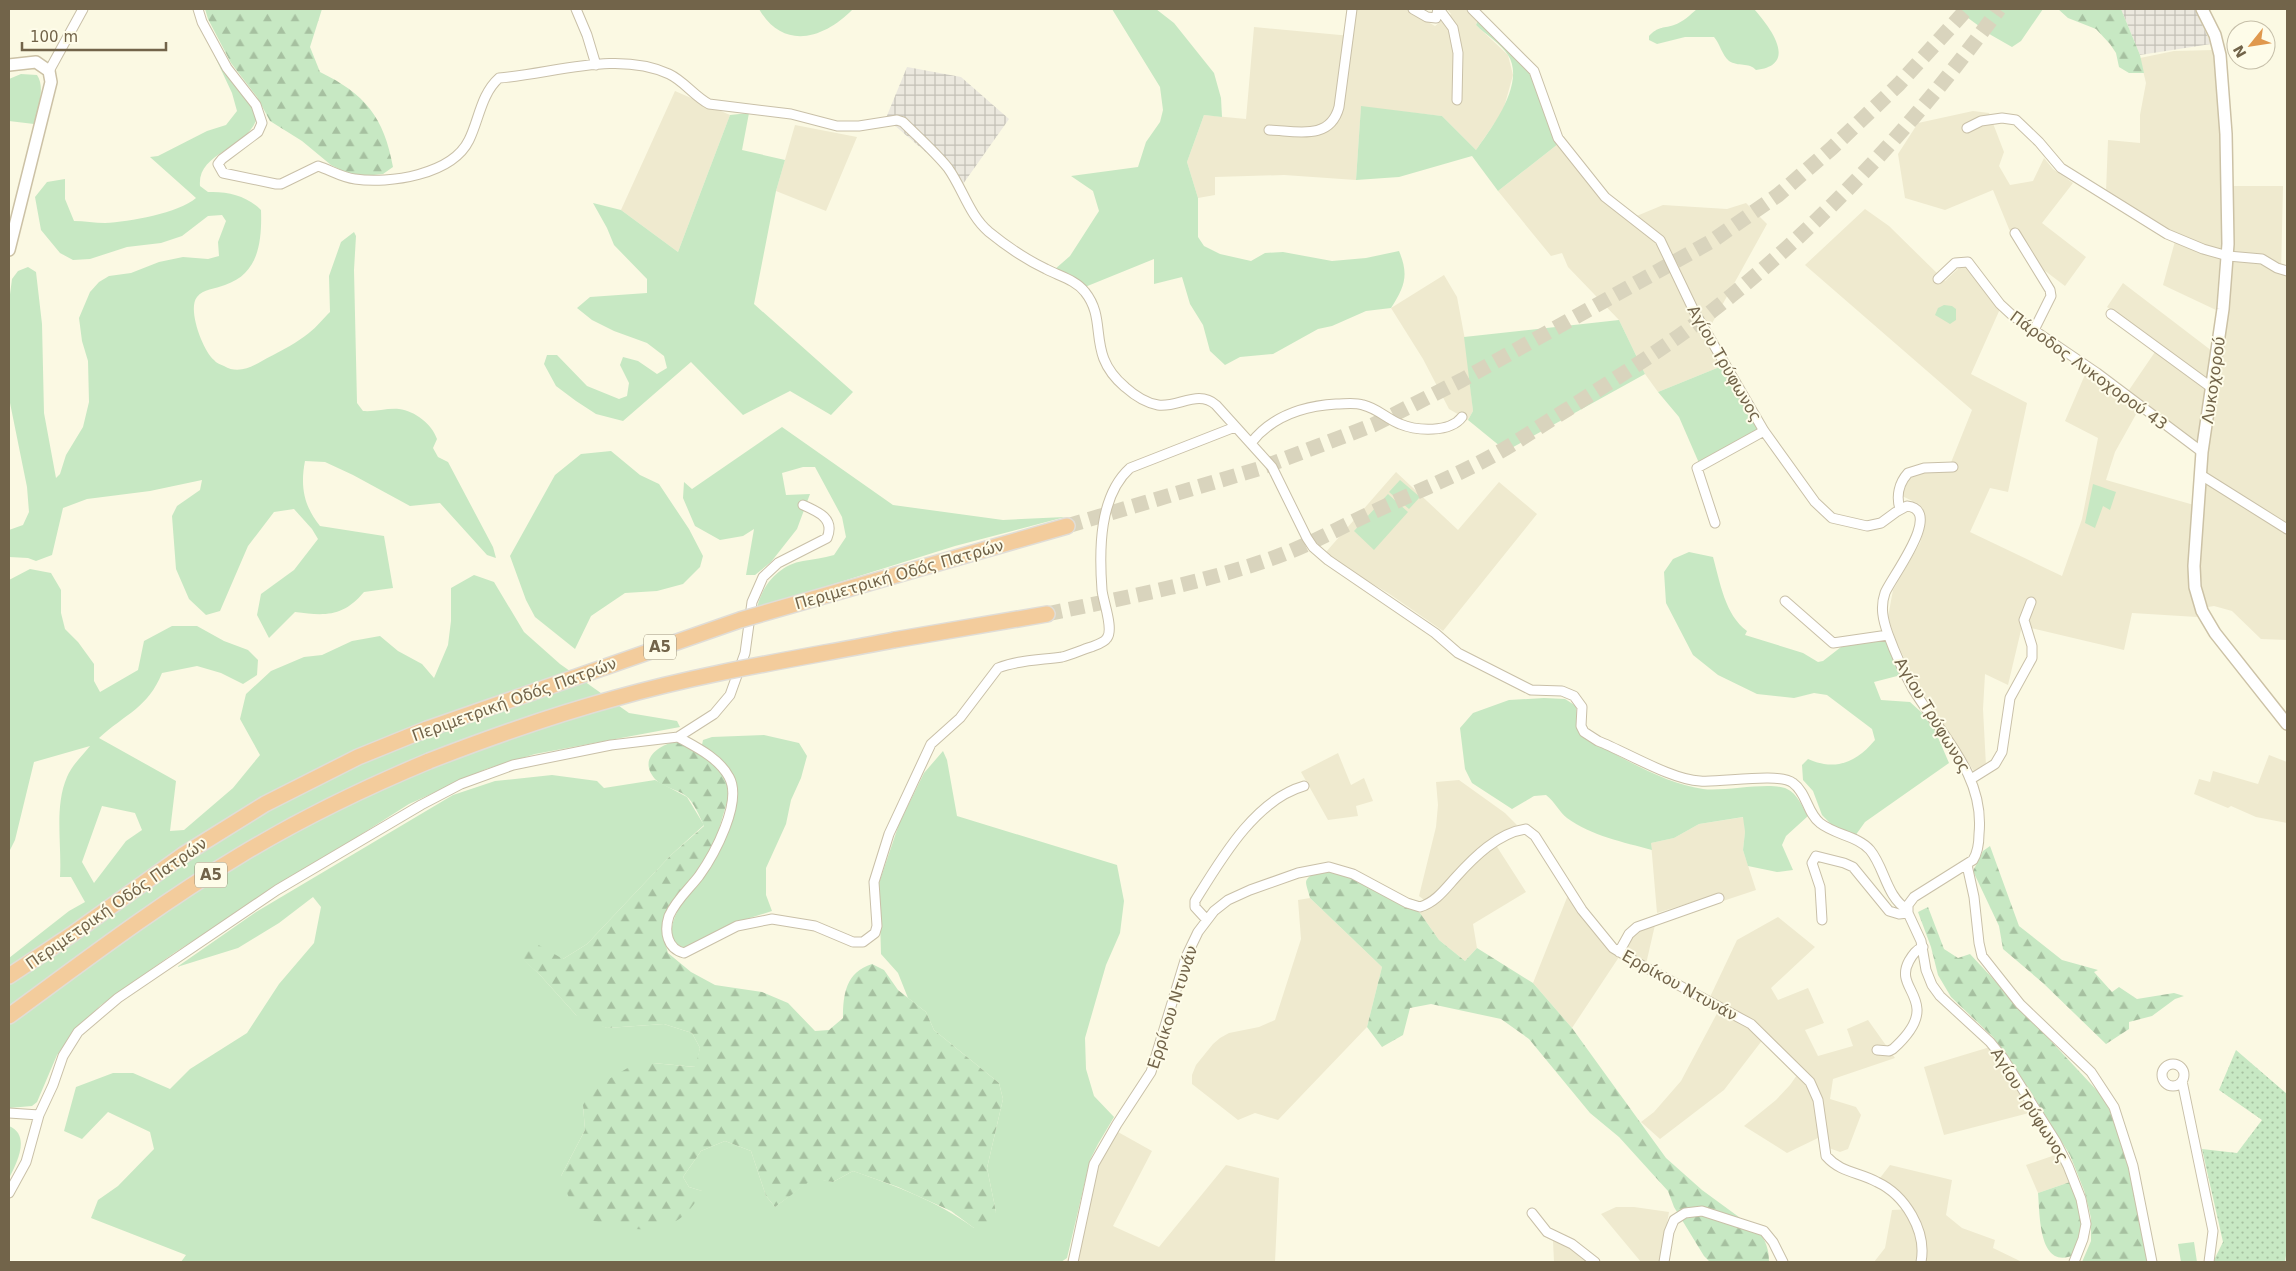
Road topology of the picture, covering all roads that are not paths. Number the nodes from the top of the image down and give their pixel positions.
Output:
1 (83, 9) edge
2 (198, 9) edge
3 (576, 9) edge
4 (1352, 9) edge
5 (1413, 9) edge
6 (1438, 9) edge
7 (1472, 9) edge
8 (2202, 9) edge
9 (9, 65) edge
10 (596, 65) junction
11 (49, 71) junction
12 (1457, 100) dead end
13 (1968, 128) dead end
14 (1269, 130) dead end
15 (2015, 233) dead end
16 (9, 250) edge
17 (2228, 256) junction
18 (2287, 271) edge
19 (1938, 279) dead end
20 (2111, 314) dead end
21 (2034, 330) junction
22 (2212, 388) junction
23 (1462, 417) dead end
24 (1235, 427) junction
25 (1764, 431) junction
26 (1251, 443) junction
27 (2202, 452) junction
28 (1953, 467) dead end
29 (2201, 475) junction
30 (803, 505) dead end
31 (1900, 509) junction
32 (1714, 523) dead end
33 (1067, 526) tunnel mouth
34 (2287, 529) edge
35 (1785, 601) dead end
36 (2031, 602) dead end
37 (1047, 614) tunnel mouth
38 (1888, 635) junction
39 (2287, 724) edge
40 (678, 737) junction
41 (1971, 779) junction
42 (1304, 786) dead end
43 (1968, 865) junction
44 (1719, 898) dead end
45 (1908, 912) junction
46 (1206, 919) junction
47 (1822, 920) dead end
48 (1922, 947) junction
49 (1619, 952) junction
50 (9, 976) edge
51 (9, 1016) edge
52 (1877, 1050) dead end
53 (2182, 1081) dead end
54 (9, 1113) edge
55 (39, 1115) junction
56 (9, 1193) edge
57 (1532, 1213) dead end
58 (1073, 1262) edge
59 (1595, 1262) edge
60 (1664, 1262) edge
61 (1783, 1262) edge
62 (1921, 1262) edge
63 (2074, 1262) edge
64 (2152, 1262) edge
65 (2209, 1262) edge

1 - 11 street
2 - 10 street
3 - 10 street
4 - 14 street
5 - 6 street
6 - 12 street
7 - 25 street, Αγίου Τρύφωνος
8 - 17 street, Λυκοχορού
9 - 11 street
10 - 24 street
11 - 16 street
13 - 17 street
15 - 21 street
17 - 18 street
17 - 22 street, Λυκοχορού
19 - 21 street, Πάροδος Λυκοχορού 43
20 - 22 street
21 - 27 street, Πάροδος Λυκοχορού 43
22 - 27 street, Λυκοχορού
23 - 26 street
24 - 26 street
24 - 40 street
25 - 31 street, Αγίου Τρύφωνος
25 - 32 street
26 - 45 street
27 - 29 street, Λυκοχορού
28 - 31 street
29 - 34 street
29 - 39 street, Λυκοχορού
30 - 40 street
31 - 38 street, Αγίου Τρύφωνος
33 - 50 highway, Περιμετρική Οδός Πατρών / Α5, bridge
35 - 38 street
36 - 41 street
37 - 51 highway, Περιμετρική Οδός Πατρών / Α5, bridge
38 - 41 street, Αγίου Τρύφωνος
40 - 55 street
41 - 43 street, Αγίου Τρύφωνος
42 - 46 street
43 - 45 street
43 - 64 street
44 - 49 street
45 - 47 street
45 - 48 street, Αγίου Τρύφωνος
46 - 49 street, Ερρίκου Ντυνάν
46 - 58 street, Ερρίκου Ντυνάν
48 - 52 street
48 - 63 street, Αγίου Τρύφωνος
49 - 62 street, Ερρίκου Ντυνάν
53 - 65 street
54 - 55 street
55 - 56 street
57 - 59 street
60 - 61 street

